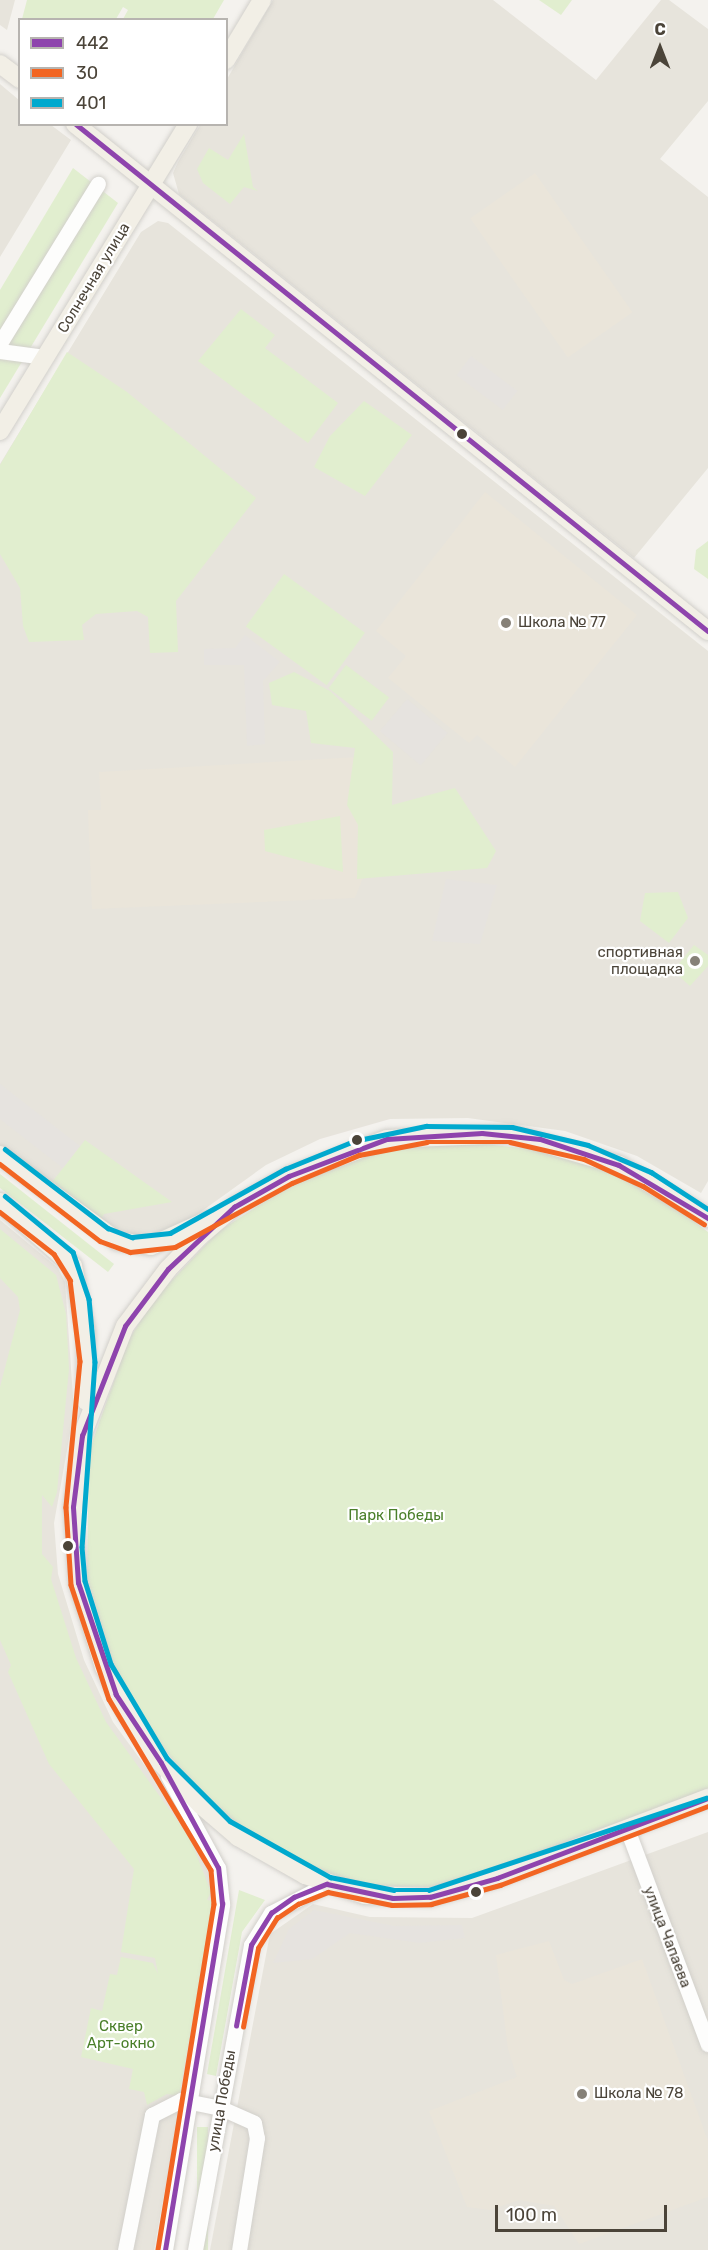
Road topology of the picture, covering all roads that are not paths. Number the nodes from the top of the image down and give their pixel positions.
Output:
1 (262, 0) edge
2 (228, 57) edge
3 (0, 64) edge
4 (18, 78) edge
5 (77, 126) edge
6 (187, 126) edge
7 (98, 184) dead end
8 (150, 185) junction
9 (0, 343) edge
10 (0, 351) edge
11 (45, 357) junction
12 (0, 431) edge
13 (708, 631) edge
14 (0, 1155) edge
15 (0, 1202) edge
16 (234, 1208) junction
17 (708, 1218) edge
18 (82, 1436) junction
19 (161, 1763) junction
20 (708, 1798) edge
21 (700, 1806) edge
22 (627, 1829) junction
23 (327, 1884) junction
24 (708, 2044) edge
25 (192, 2102) junction
26 (220, 2108) junction
27 (125, 2250) edge
28 (165, 2250) edge
29 (195, 2250) edge
30 (238, 2250) edge

1 - 2 main road
3 - 4 main road
5 - 8 main road
6 - 8 main road, Солнечная улица
7 - 9 street
8 - 11 main road, Солнечная улица
8 - 13 main road
10 - 11 street
11 - 12 main road, Солнечная улица
14 - 16 main road
15 - 18 main road
16 - 17 main road
16 - 18 main road
18 - 19 main road
19 - 23 main road
19 - 25 street, улица Победы
20 - 21 main road
21 - 22 main road
22 - 23 main road
22 - 24 street, улица Чапаева
23 - 26 street, улица Победы
25 - 26 street
25 - 27 street
25 - 28 street, улица Победы
26 - 29 street, улица Победы
26 - 30 street

